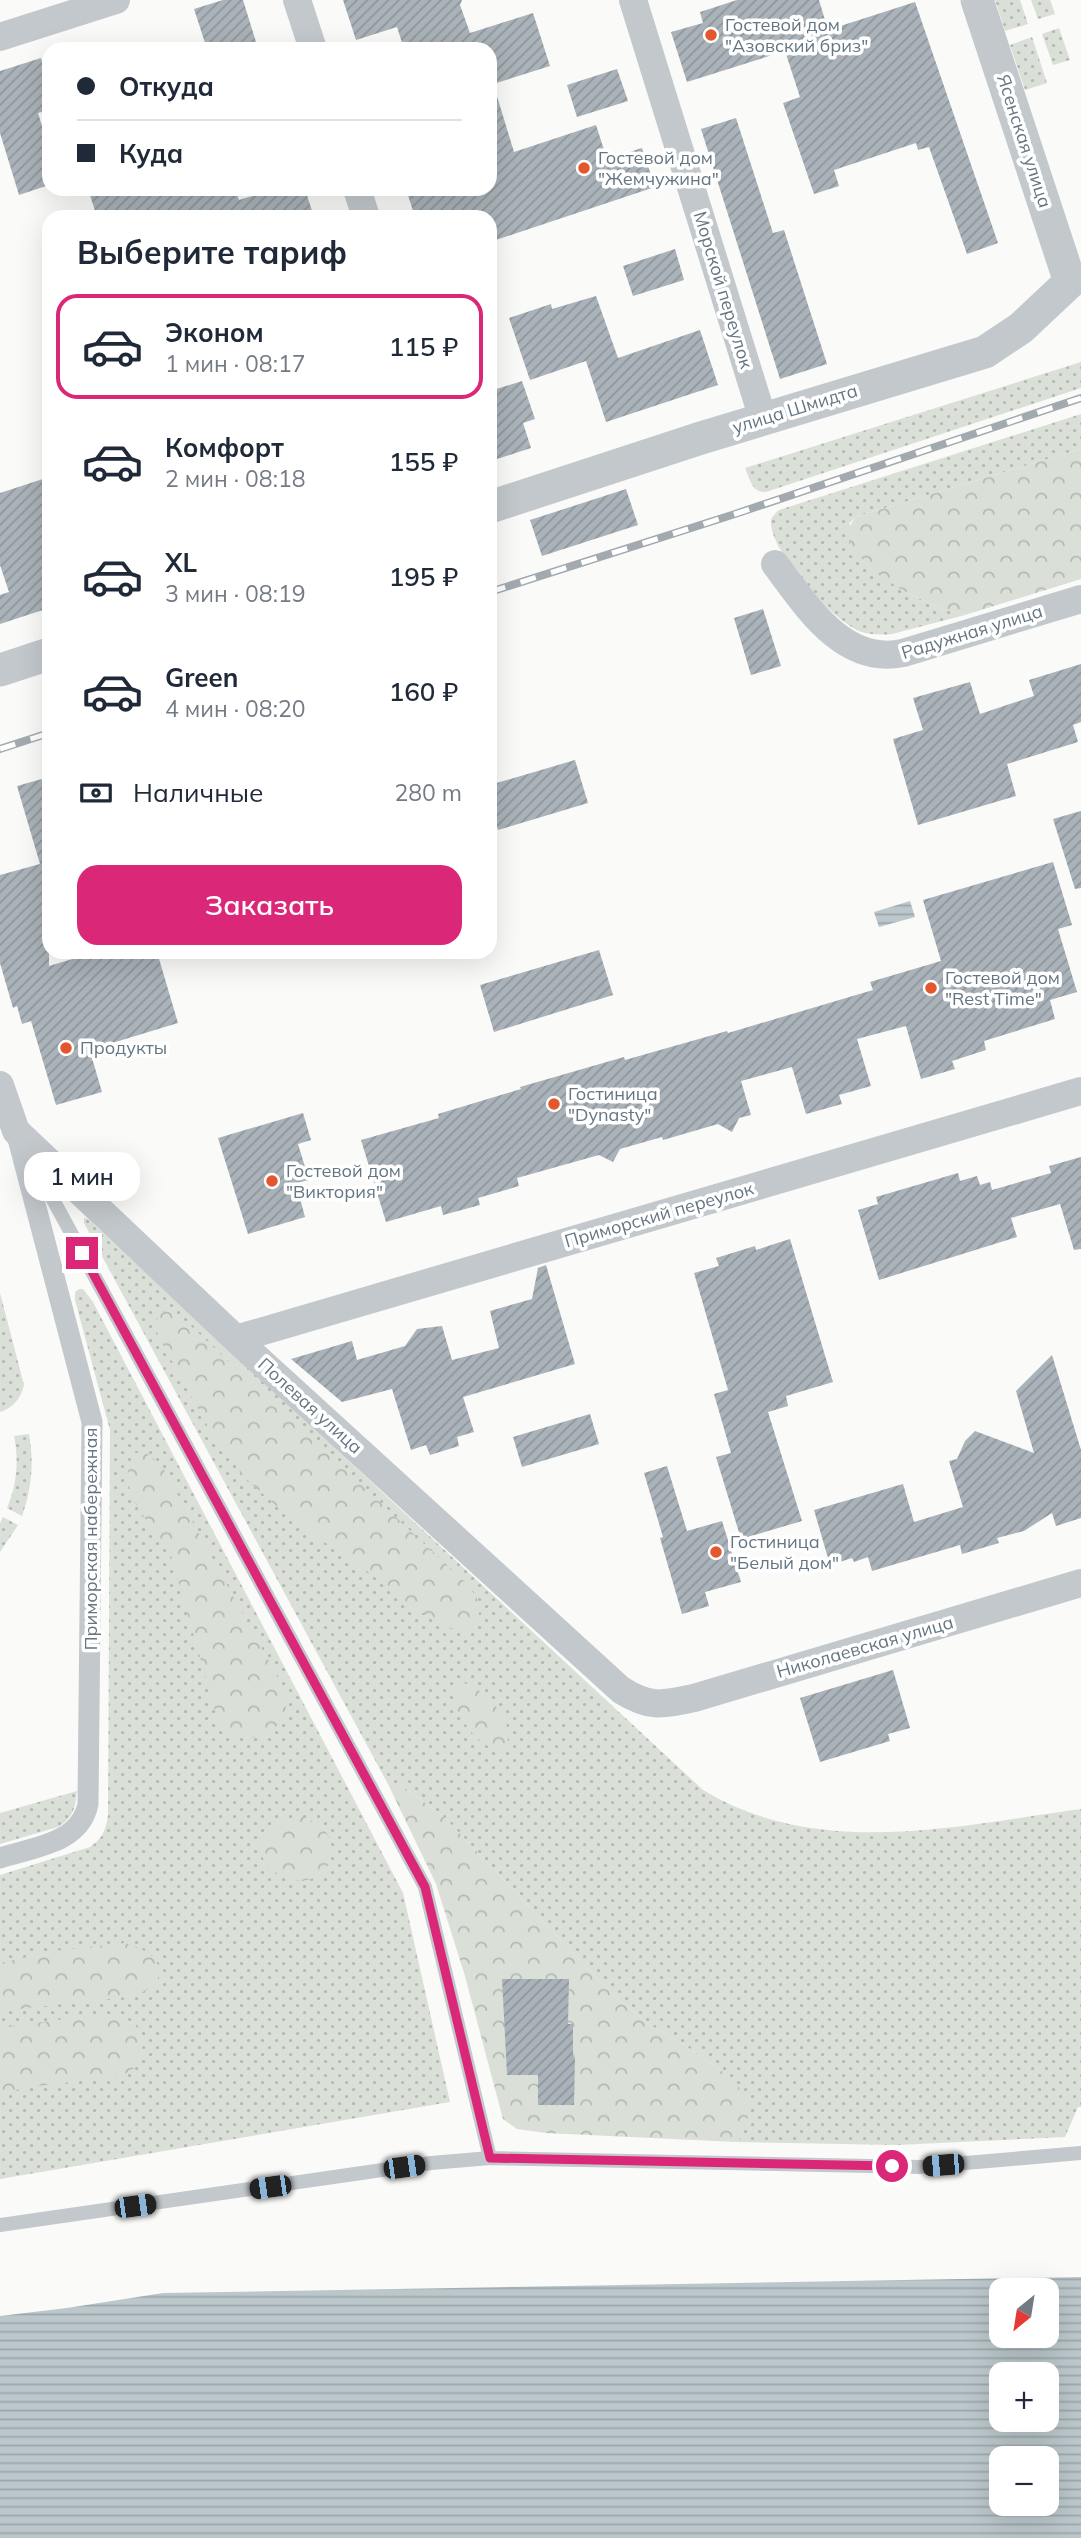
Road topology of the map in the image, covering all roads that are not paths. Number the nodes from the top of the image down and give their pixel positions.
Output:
1 (116, 0) edge
2 (297, 0) edge
3 (633, 0) edge
4 (977, 0) edge
5 (0, 37) edge
6 (311, 42) edge
7 (1075, 280) edge
8 (763, 419) junction
9 (497, 505) edge
10 (775, 564) dead end
11 (1081, 599) edge
12 (42, 656) edge
13 (0, 670) edge
14 (0, 1085) edge
15 (1081, 1091) edge
16 (16, 1131) junction
17 (236, 1339) junction
18 (1081, 1583) edge
19 (647, 1704) joint
20 (0, 1858) edge
21 (1081, 2153) edge
22 (490, 2158) junction
23 (0, 2225) edge

1 - 5 street
2 - 6 street
3 - 8 street, Морской переулок
4 - 7 street, Ясенская улица
7 - 8 street, улица Шмидта
8 - 9 street, улица Шмидта
10 - 11 street, Радужная улица
12 - 13 street
14 - 16 street, Полевая улица
15 - 17 street, Приморский переулок
16 - 17 street, Полевая улица
16 - 20 street, Приморская набережная
16 - 22 lane
17 - 19 street, Полевая улица
18 - 19 street, Николаевская улица
21 - 22 lane
22 - 23 lane

